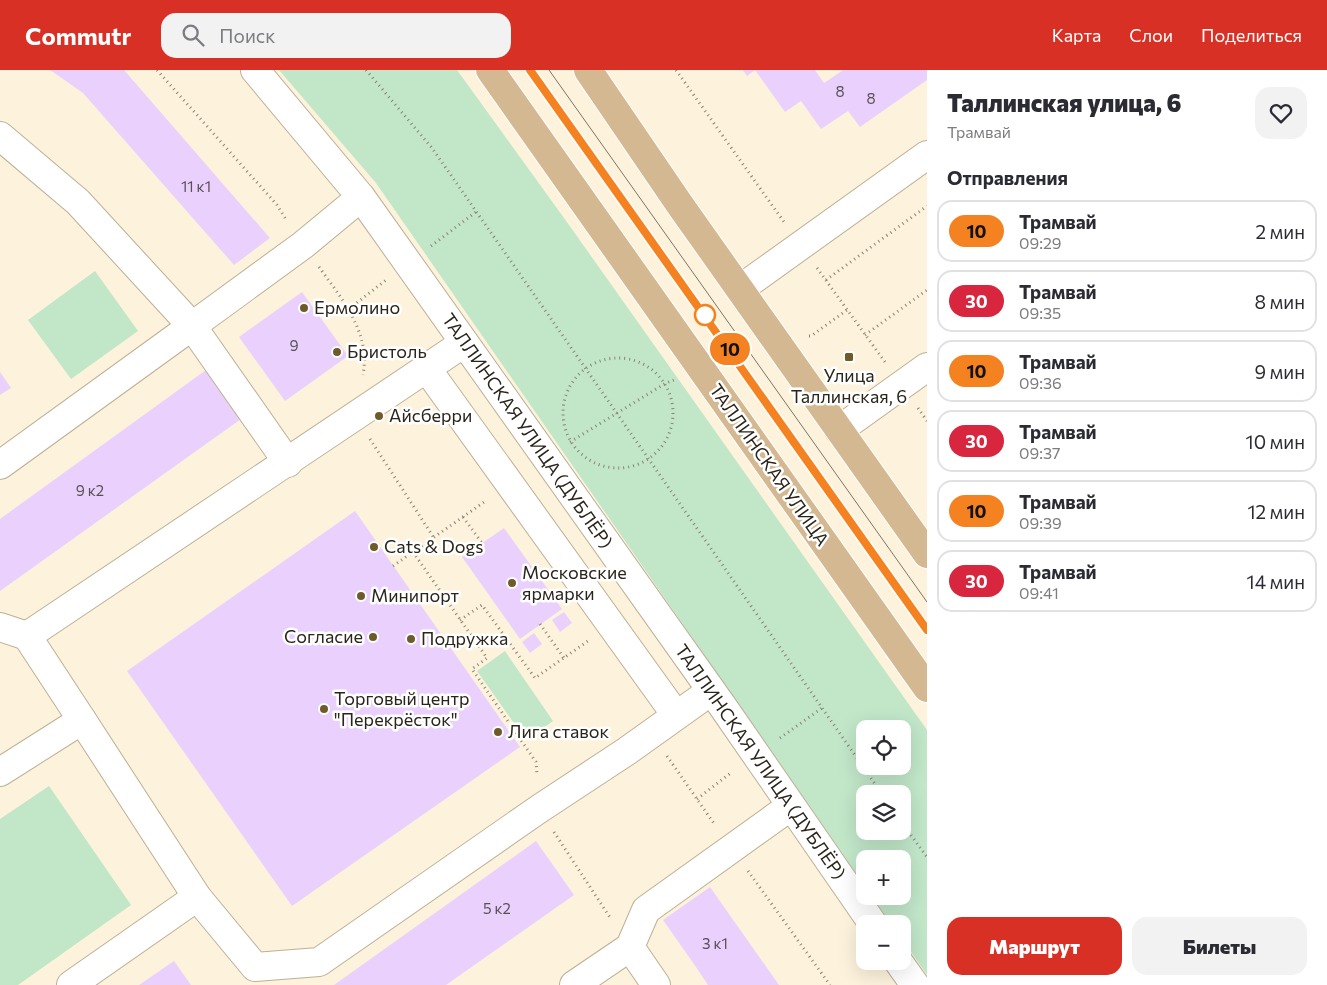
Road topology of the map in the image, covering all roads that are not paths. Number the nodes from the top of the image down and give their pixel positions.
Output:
1 (255, 70) edge
2 (490, 70) edge
3 (588, 70) edge
4 (0, 136) edge
5 (927, 155) edge
6 (361, 197) junction
7 (740, 289) junction
8 (192, 326) junction
9 (464, 343) junction
10 (927, 367) edge
11 (427, 369) junction
12 (839, 430) junction
13 (288, 463) junction
14 (0, 465) edge
15 (927, 554) edge
16 (0, 627) edge
17 (27, 636) junction
18 (927, 688) edge
19 (711, 691) junction
20 (676, 715) junction
21 (82, 720) junction
22 (0, 772) edge
23 (791, 806) junction
24 (197, 897) junction
25 (866, 915) edge
26 (630, 947) junction
27 (904, 970) edge
28 (254, 976) edge
29 (71, 985) edge
30 (574, 985) edge
31 (656, 985) edge
32 (915, 985) edge

1 - 6 street, ТАЛЛИНСКАЯ УЛИЦА (ДУБЛЁР)
2 - 18 main road, ТАЛЛИНСКАЯ УЛИЦА
3 - 7 main road
4 - 8 street
5 - 7 street
6 - 8 street
6 - 9 street, ТАЛЛИНСКАЯ УЛИЦА (ДУБЛЁР)
7 - 12 main road
8 - 13 street
8 - 14 street
9 - 11 street
9 - 19 street, ТАЛЛИНСКАЯ УЛИЦА (ДУБЛЁР)
10 - 12 street
11 - 13 street
11 - 20 street
12 - 15 main road
13 - 17 street
16 - 17 street
17 - 21 street
19 - 20 street
19 - 23 street, ТАЛЛИНСКАЯ УЛИЦА (ДУБЛЁР)
20 - 28 street
21 - 22 street
21 - 24 street
23 - 25 street, ТАЛЛИНСКАЯ УЛИЦА (ДУБЛЁР)
23 - 26 street
24 - 28 street
24 - 29 street
26 - 30 street
26 - 31 street
27 - 32 street

